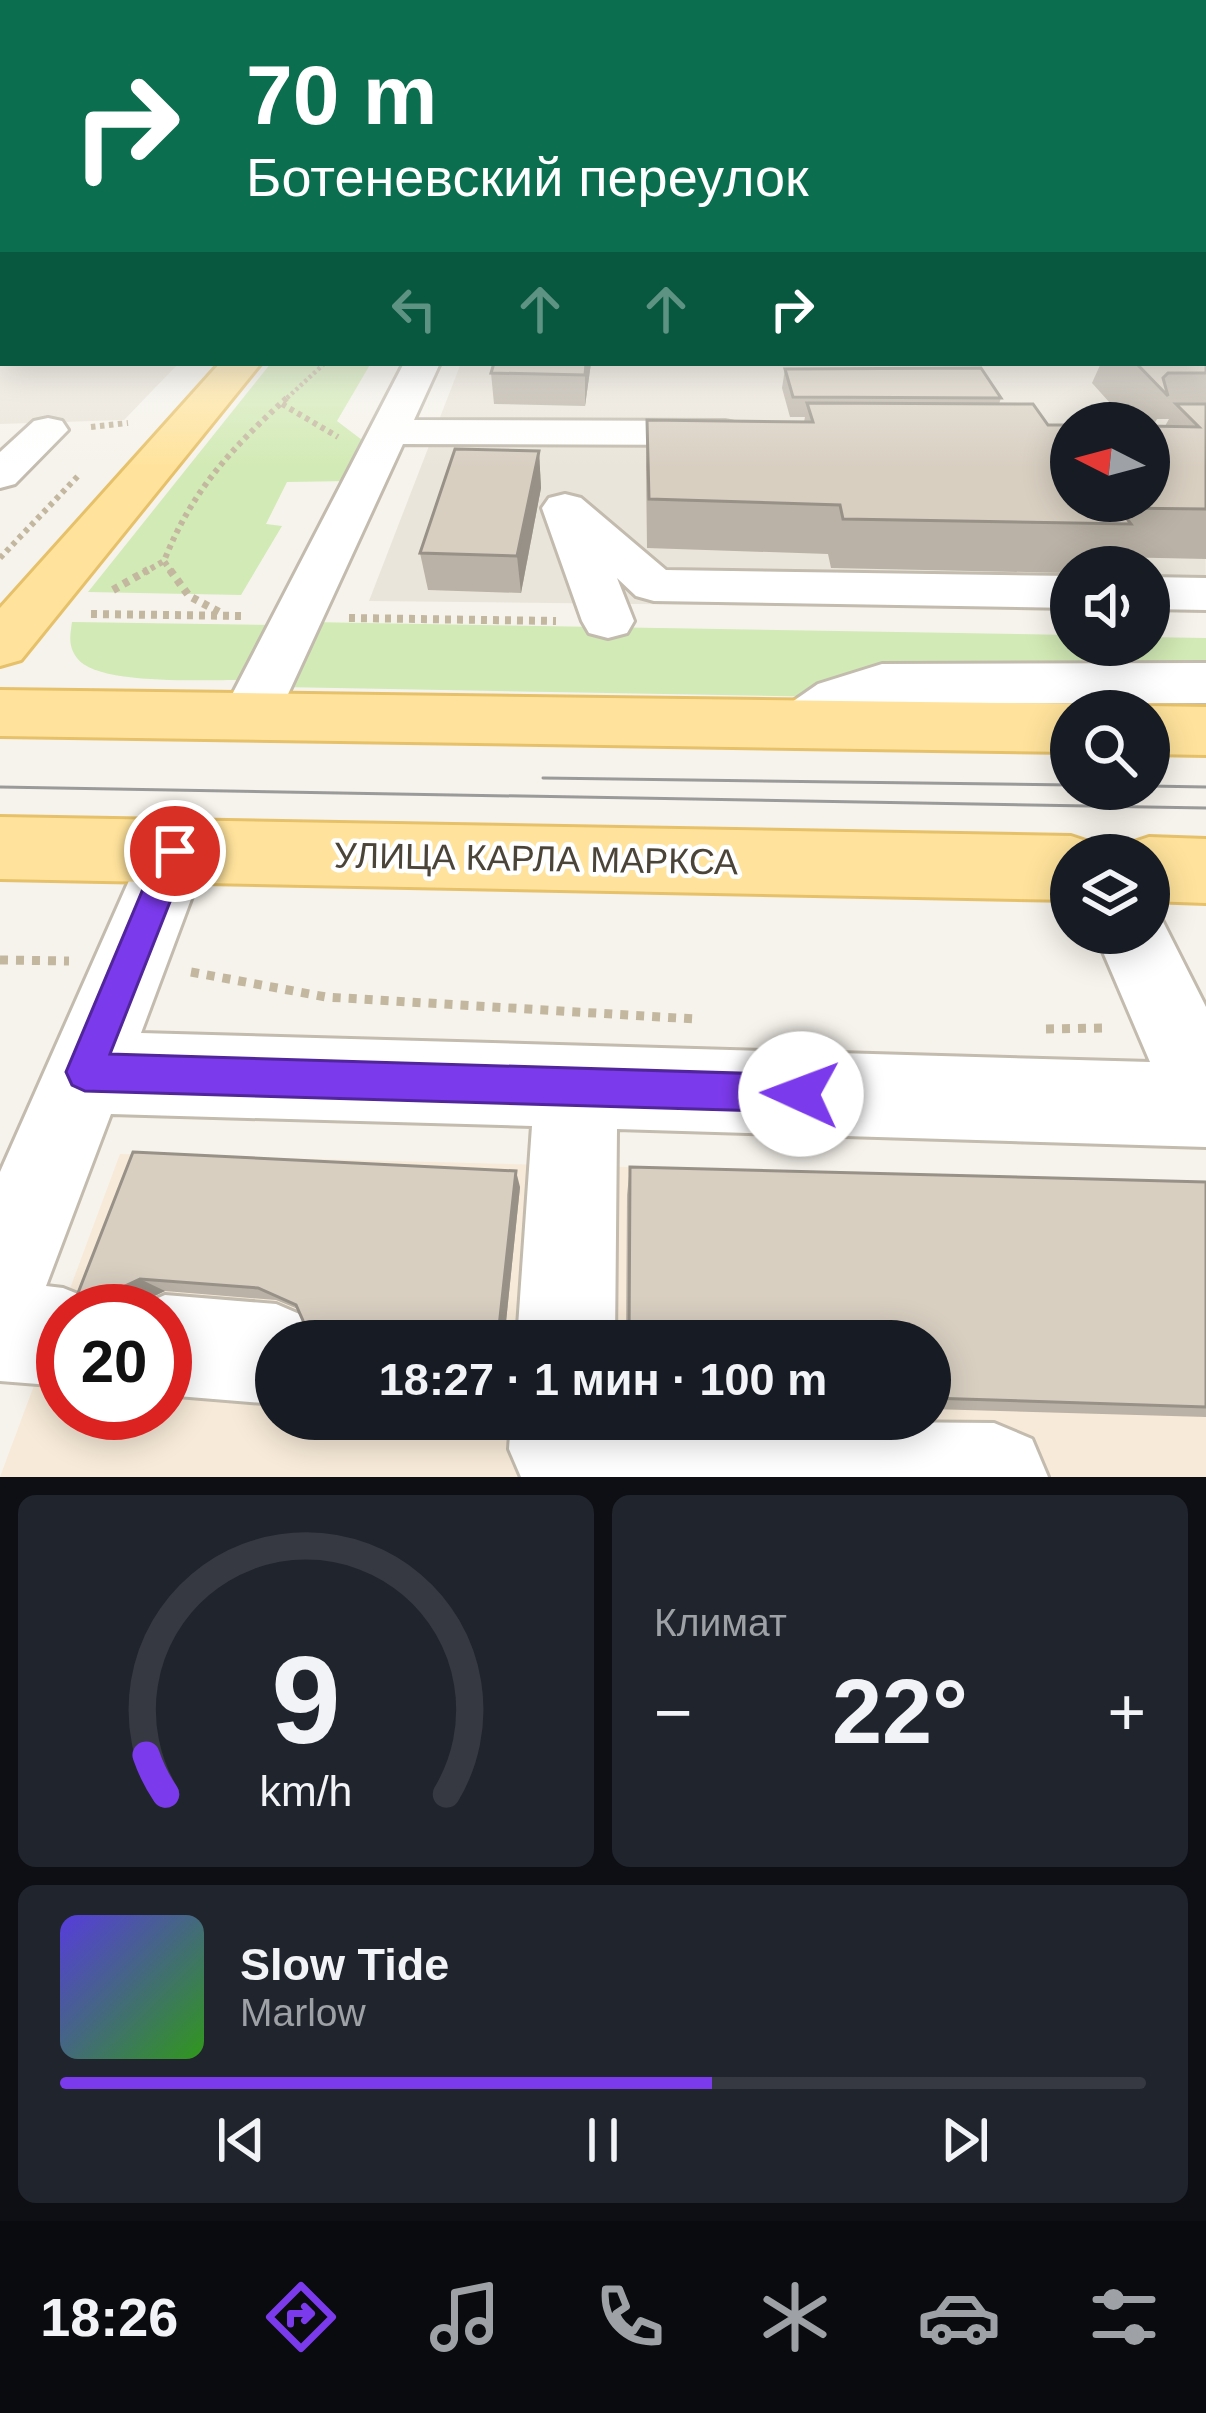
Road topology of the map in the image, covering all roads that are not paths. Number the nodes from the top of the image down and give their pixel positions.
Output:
1 (238, 366) edge
2 (421, 366) edge
3 (48, 430) dead end
4 (538, 433) junction
5 (770, 433) edge
6 (384, 443) junction
7 (0, 476) edge
8 (565, 508) junction
9 (1050, 592) edge
10 (1170, 593) edge
11 (1206, 594) edge
12 (608, 621) road end
13 (14, 630) edge
14 (1206, 683) edge
15 (0, 713) edge
16 (251, 714) junction
17 (803, 724) junction
18 (1050, 728) edge
19 (1170, 730) edge
20 (1206, 730) edge
21 (0, 848) edge
22 (175, 851) junction
23 (1050, 868) edge
24 (1170, 870) edge
25 (1206, 871) edge
26 (1141, 954) edge
27 (1192, 1060) edge
28 (85, 1072) junction
29 (576, 1087) junction
30 (1206, 1106) edge
31 (0, 1282) edge
32 (567, 1320) edge
33 (0, 1332) edge
34 (36, 1335) edge
35 (192, 1347) edge
36 (255, 1352) edge
37 (562, 1440) edge
38 (994, 1477) edge

1 - 13 main road
2 - 6 street
3 - 7 street
4 - 5 street
4 - 6 street
4 - 8 street
6 - 16 street
8 - 9 street
8 - 12 street
10 - 11 street
14 - 17 street
15 - 16 main road
16 - 17 main road
17 - 18 main road
19 - 20 main road
21 - 22 main road, УЛИЦА КАРЛА МАРКСА
22 - 23 main road, УЛИЦА КАРЛА МАРКСА
22 - 28 street
24 - 25 main road
26 - 27 street
28 - 29 street
28 - 31 street
29 - 30 street
29 - 32 street
33 - 34 street
35 - 36 street
37 - 38 street

